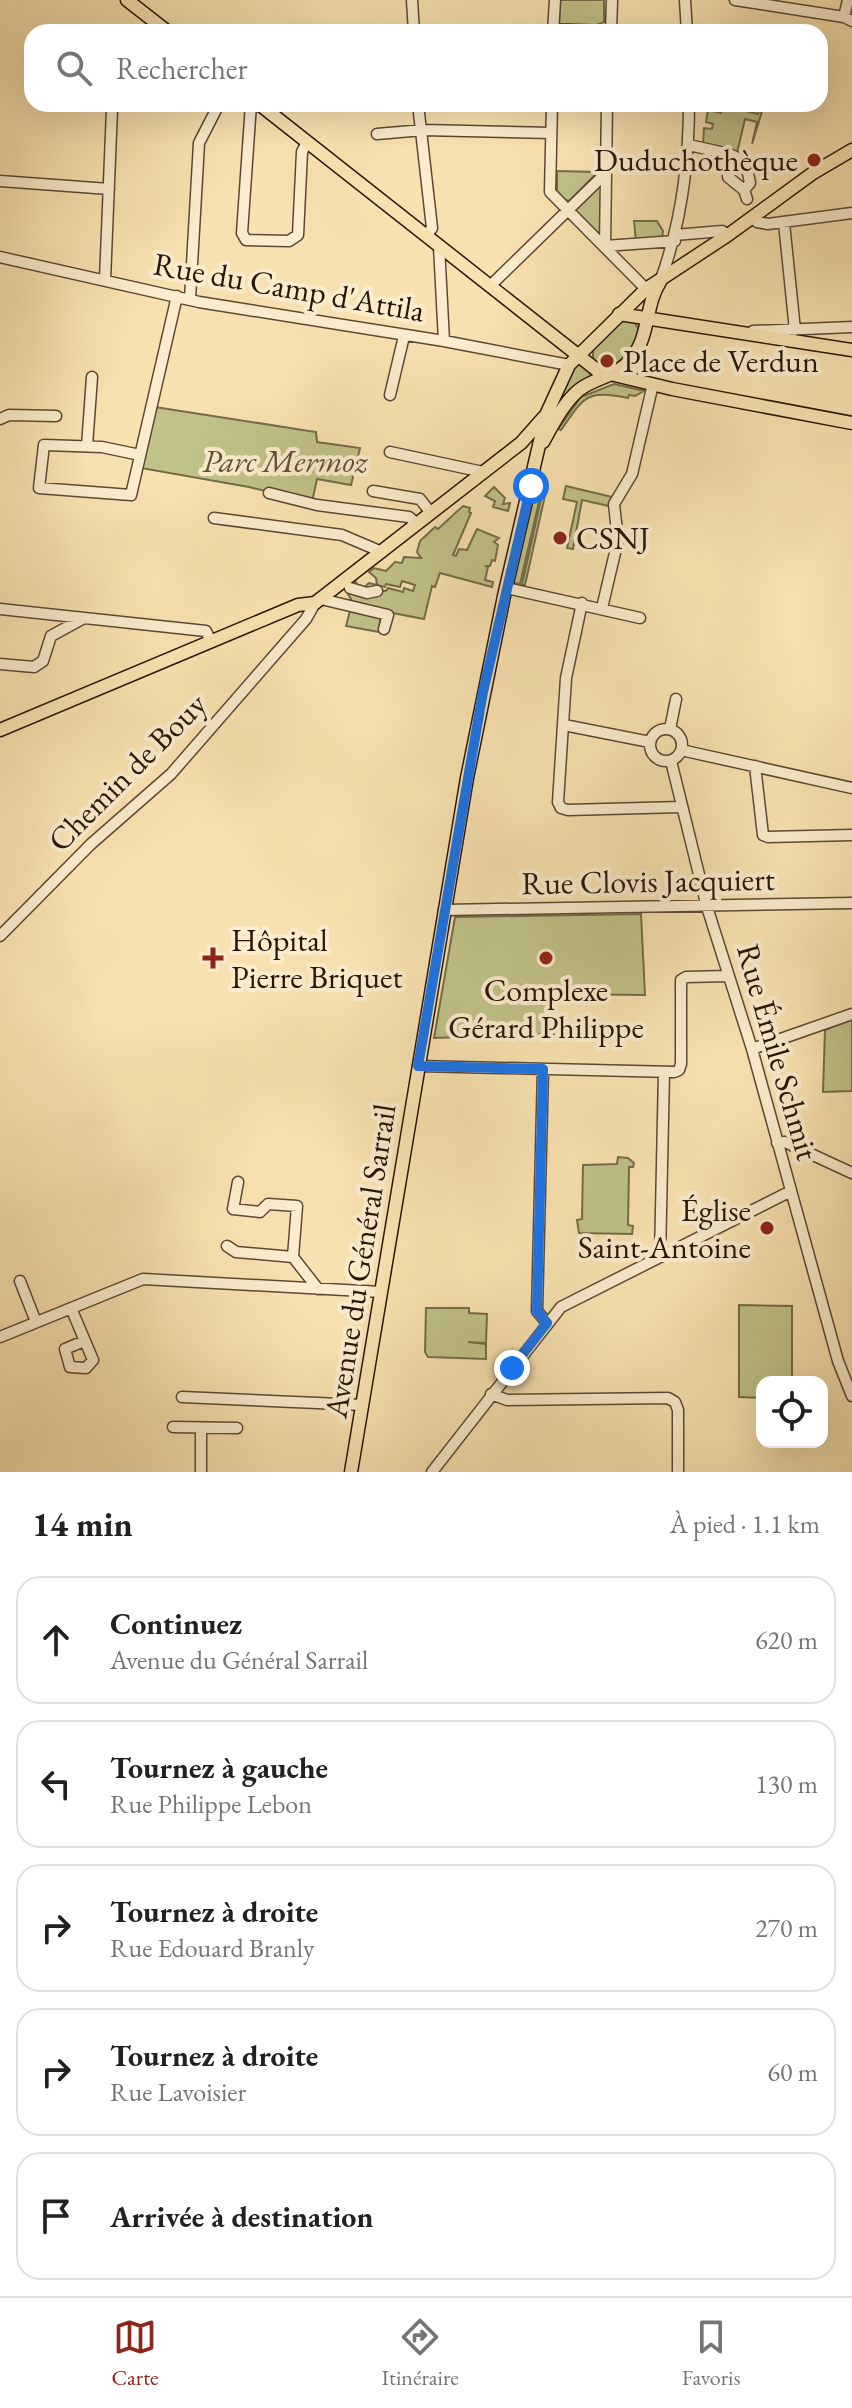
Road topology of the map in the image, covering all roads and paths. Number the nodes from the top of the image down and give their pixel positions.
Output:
1 (127, 0) edge
2 (412, 0) edge
3 (555, 0) edge
4 (612, 0) edge
5 (685, 0) edge
6 (741, 0) edge
7 (848, 0) edge
8 (848, 19) edge
9 (158, 24) edge
10 (414, 24) edge
11 (553, 24) edge
12 (611, 24) edge
13 (686, 24) edge
14 (112, 112) edge
15 (215, 112) edge
16 (250, 112) edge
17 (269, 112) edge
18 (420, 112) edge
19 (552, 112) edge
20 (607, 112) edge
21 (689, 112) edge
22 (423, 130) junction
23 (551, 133) junction
24 (377, 134) dead end
25 (307, 142) junction
26 (689, 145) junction
27 (852, 150) edge
28 (729, 154) junction
29 (606, 173) junction
30 (0, 181) edge
31 (109, 189) junction
32 (566, 210) junction
33 (852, 213) edge
34 (753, 218) junction
35 (784, 223) junction
36 (728, 235) junction
37 (426, 236) junction
38 (675, 238) junction
39 (439, 246) junction
40 (605, 246) junction
41 (0, 257) edge
42 (105, 280) junction
43 (660, 282) junction
44 (490, 286) junction
45 (649, 293) junction
46 (177, 296) junction
47 (190, 299) junction
48 (619, 314) junction
49 (647, 320) junction
50 (676, 322) junction
51 (852, 327) edge
52 (827, 328) junction
53 (795, 330) junction
54 (739, 332) junction
55 (404, 336) junction
56 (444, 341) junction
57 (828, 346) junction
58 (852, 350) edge
59 (634, 356) junction
60 (573, 360) junction
61 (610, 376) junction
62 (92, 377) dead end
63 (650, 383) junction
64 (390, 395) dead end
65 (546, 415) junction
66 (56, 416) dead end
67 (0, 419) edge
68 (852, 423) edge
69 (543, 435) junction
70 (521, 443) junction
71 (87, 446) junction
72 (390, 452) dead end
73 (140, 455) junction
74 (483, 472) junction
75 (373, 491) dead end
76 (269, 493) dead end
77 (431, 513) junction
78 (214, 518) dead end
79 (417, 524) junction
80 (382, 552) junction
81 (350, 588) dead end
82 (506, 588) junction
83 (377, 591) dead end
84 (318, 601) junction
85 (582, 603) junction
86 (602, 608) junction
87 (0, 609) edge
88 (84, 618) junction
89 (640, 618) dead end
90 (384, 629) dead end
91 (211, 642) junction
92 (0, 664) edge
93 (676, 699) dead end
94 (564, 725) junction
95 (670, 729) junction
96 (0, 730) edge
97 (650, 742) junction
98 (681, 750) junction
99 (671, 761) junction
100 (755, 766) junction
101 (852, 788) edge
102 (681, 807) junction
103 (852, 835) edge
104 (852, 903) edge
105 (707, 907) junction
106 (444, 910) junction
107 (0, 936) edge
108 (729, 976) junction
109 (852, 1014) edge
110 (752, 1049) junction
111 (418, 1066) junction
112 (543, 1069) junction
113 (664, 1072) junction
114 (777, 1143) junction
115 (852, 1173) edge
116 (238, 1182) dead end
117 (791, 1191) junction
118 (227, 1246) dead end
119 (293, 1257) junction
120 (660, 1257) junction
121 (20, 1281) dead end
122 (318, 1289) junction
123 (381, 1292) junction
124 (71, 1308) junction
125 (36, 1322) junction
126 (547, 1323) junction
127 (0, 1337) edge
128 (84, 1341) dead end
129 (847, 1374) edge
130 (491, 1394) junction
131 (852, 1396) edge
132 (182, 1397) dead end
133 (363, 1405) junction
134 (173, 1427) dead end
135 (201, 1428) junction
136 (237, 1428) dead end
137 (201, 1472) edge
138 (351, 1472) edge
139 (432, 1472) edge
140 (678, 1472) edge

1 - 9 main road
2 - 10 street
3 - 11 street
4 - 12 street
5 - 13 street
6 - 8 street
7 - 8 street
14 - 31 street
15 - 47 street
16 - 25 street
17 - 25 main road
18 - 22 street
19 - 23 street
20 - 29 street
21 - 26 street
22 - 23 street
22 - 24 street
22 - 37 street
23 - 32 street
25 - 37 main road
26 - 28 street
26 - 38 street
27 - 34 main road
28 - 28 street
29 - 32 street
29 - 40 street
30 - 31 street
31 - 42 street
32 - 40 street
32 - 44 street
33 - 35 street
34 - 35 street
34 - 36 main road
35 - 53 street
36 - 38 street
36 - 43 main road
37 - 39 main road
38 - 40 street
38 - 43 street
39 - 44 main road
39 - 56 street
40 - 45 street
41 - 42 street, Rue du Camp d'Attila
42 - 46 street, Rue du Camp d'Attila
43 - 45 main road
44 - 60 main road
45 - 48 main road
45 - 49 main road
45 - 50 main road
46 - 47 street, Rue du Camp d'Attila
46 - 73 street
47 - 55 street, Rue du Camp d'Attila
48 - 49 main road
48 - 60 main road
49 - 50 main road
49 - 59 main road
50 - 54 main road
51 - 52 street
52 - 53 street
52 - 57 street
53 - 54 street
54 - 57 main road
55 - 56 street, Rue du Camp d'Attila
55 - 64 street
56 - 60 street, Rue du Camp d'Attila
57 - 58 main road
59 - 61 main road
59 - 63 main road
60 - 61 main road
60 - 65 main road
61 - 63 main road
61 - 69 main road
62 - 71 street
63 - 68 main road
63 - 86 street
65 - 69 main road
65 - 70 main road
66 - 67 street
69 - 70 main road
69 - 82 main road, Avenue du Général Sarrail
70 - 74 main road
71 - 73 street
71 - 73 street
72 - 74 street
74 - 77 main road
75 - 77 street
76 - 79 street
77 - 79 main road
78 - 80 street
79 - 80 main road
80 - 84 main road
81 - 83 street
82 - 85 street
82 - 106 main road, Avenue du Général Sarrail
84 - 90 street
84 - 91 main road
84 - 107 street, Chemin de Bouy
85 - 86 street
85 - 94 street
86 - 89 street
87 - 88 street
88 - 91 street
88 - 92 street
91 - 96 main road
93 - 95 street
94 - 97 street
94 - 102 street
95 - 97 street
95 - 98 street
97 - 99 street
98 - 99 street
98 - 100 street
99 - 102 street, Rue Émile Schmit
100 - 101 street
100 - 103 street
102 - 105 street, Rue Émile Schmit
104 - 105 street, Rue Clovis Jacquiert
105 - 106 street, Rue Clovis Jacquiert
105 - 108 street, Rue Émile Schmit
106 - 111 main road, Avenue du Général Sarrail
108 - 110 street, Rue Émile Schmit
108 - 113 street
109 - 110 street
110 - 114 street, Rue Émile Schmit
111 - 112 street
111 - 123 main road, Avenue du Général Sarrail
112 - 113 street
112 - 126 street
113 - 120 street
114 - 115 street
114 - 117 street, Rue Émile Schmit
116 - 119 street
117 - 120 street
117 - 129 street, Rue Émile Schmit
118 - 119 street
119 - 122 street
120 - 126 street
121 - 125 street
122 - 123 street
122 - 124 street
123 - 133 main road, Avenue du Général Sarrail
124 - 125 street
124 - 128 street
125 - 127 street
126 - 130 street
129 - 131 street, Rue Émile Schmit
130 - 139 street
130 - 140 street
132 - 133 street
133 - 138 main road, Avenue du Général Sarrail
134 - 135 street
135 - 136 street
135 - 137 street

